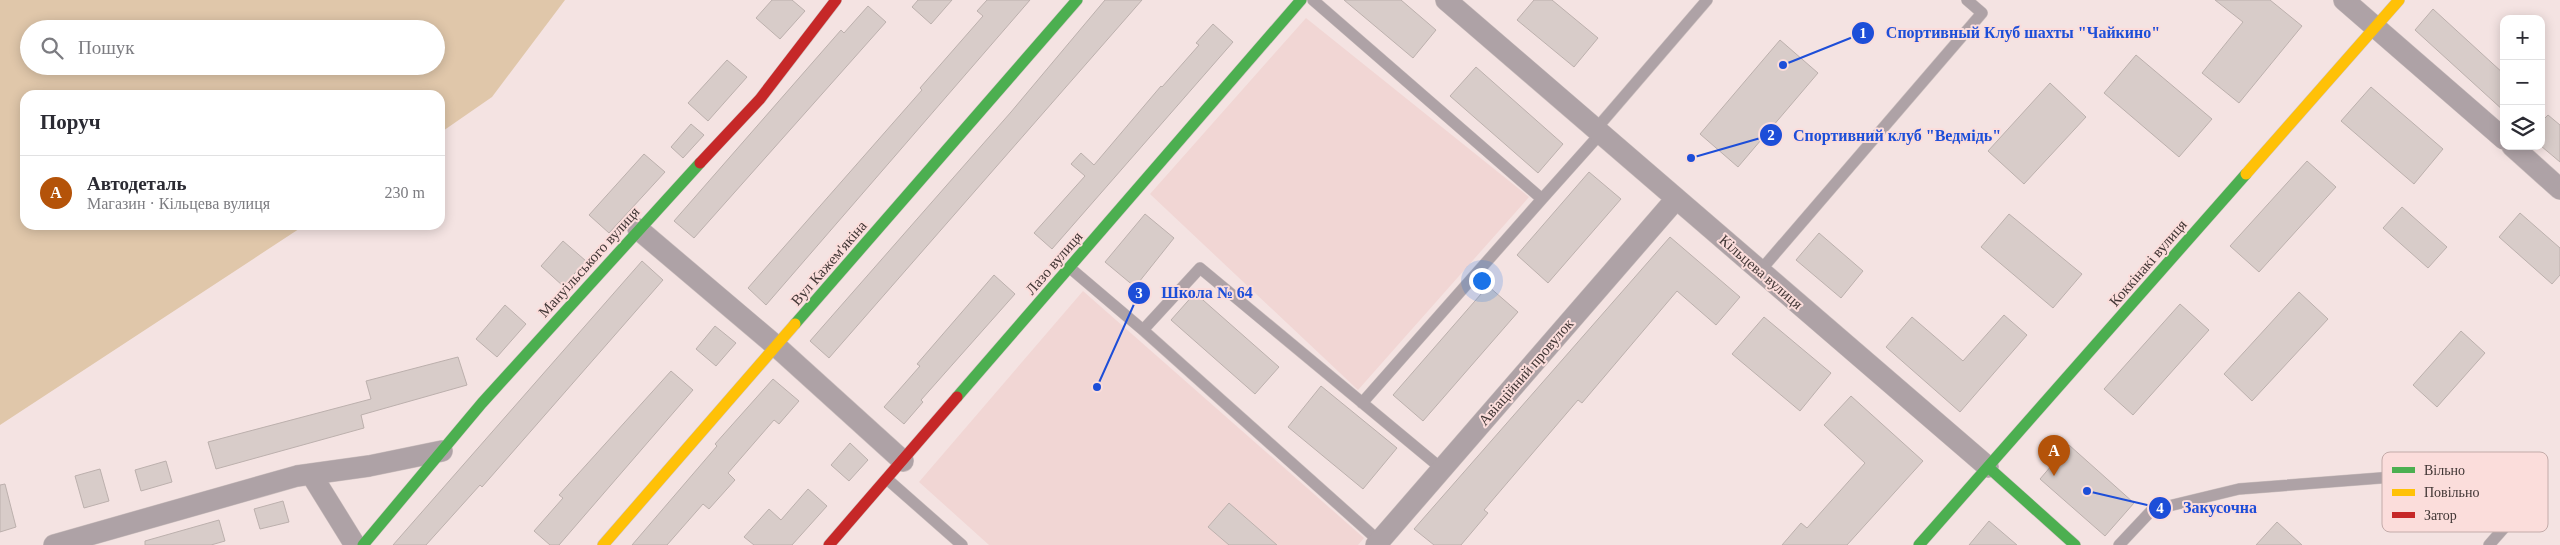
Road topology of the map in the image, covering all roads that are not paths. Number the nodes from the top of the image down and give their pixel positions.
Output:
1 (836, 0) edge
2 (1077, 0) edge
3 (1301, 0) edge
4 (1313, 0) edge
5 (1446, 0) edge
6 (1707, 0) edge
7 (1967, 0) edge
8 (2344, 0) edge
9 (2399, 0) edge
10 (2376, 26) junction
11 (1598, 131) junction
12 (2500, 135) edge
13 (2516, 150) edge
14 (2560, 189) edge
15 (1542, 198) junction
16 (1676, 199) junction
17 (638, 229) junction
18 (1070, 268) junction
19 (1760, 271) junction
20 (1143, 330) junction
21 (776, 346) junction
22 (1362, 403) junction
23 (442, 451) junction
24 (903, 461) junction
25 (1988, 467) junction
26 (1442, 469) junction
27 (311, 474) junction
28 (2382, 478) edge
29 (887, 479) junction
30 (2500, 532) edge
31 (1378, 543) edge
32 (54, 545) edge
33 (355, 545) edge
34 (363, 545) edge
35 (603, 545) edge
36 (829, 545) edge
37 (962, 545) edge
38 (1919, 545) edge
39 (2075, 545) edge
40 (2119, 545) edge
41 (2489, 545) edge

1 - 17 street, Мануільського вулиця
2 - 21 street, Вул Кажем'якіна
3 - 18 street, Лазо вулиця
4 - 15 lane
5 - 11 street, Кільцева вулиця
6 - 11 lane
7 - 19 lane
8 - 10 street
9 - 10 street, Коккінакі вулиця
10 - 12 street
10 - 25 street, Коккінакі вулиця
11 - 15 lane
11 - 16 street, Кільцева вулиця
13 - 14 street
15 - 22 lane
16 - 19 street, Кільцева вулиця
16 - 26 street, Авіаційний провулок
17 - 21 street
17 - 23 street, Мануільського вулиця
18 - 20 lane
18 - 24 street, Лазо вулиця
19 - 25 street, Кільцева вулиця
20 - 22 lane
20 - 31 lane
21 - 24 street
21 - 35 street, Вул Кажем'якіна
22 - 26 lane
23 - 27 street
23 - 34 street, Мануільського вулиця
24 - 29 street, Лазо вулиця
25 - 38 street, Коккінакі вулиця
25 - 39 street, Кільцева вулиця
26 - 31 street, Авіаційний провулок
27 - 32 street
27 - 33 street
28 - 40 lane
29 - 36 street, Лазо вулиця
29 - 37 lane
30 - 41 lane

